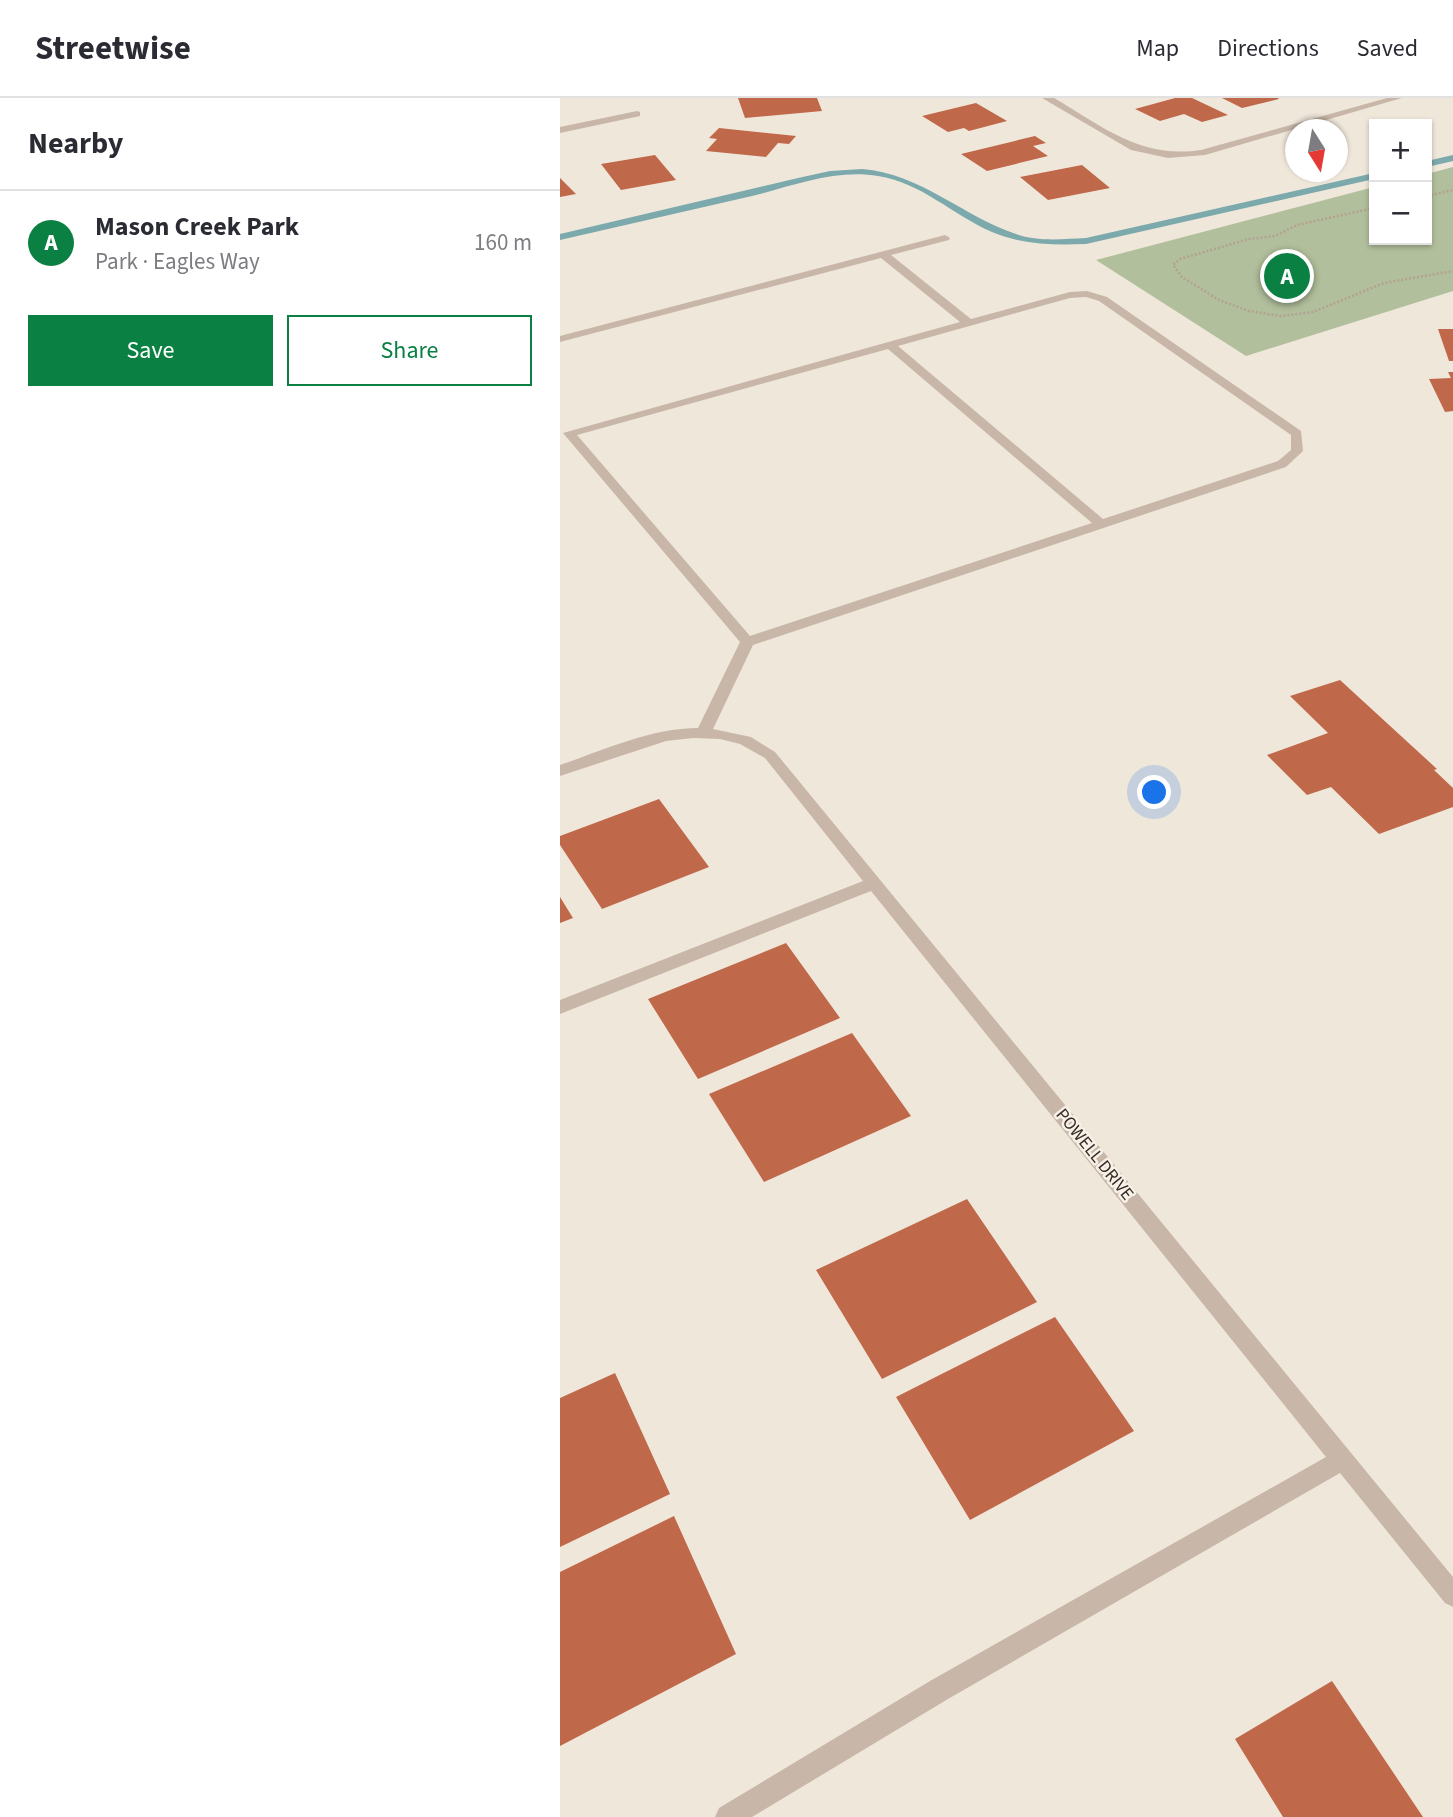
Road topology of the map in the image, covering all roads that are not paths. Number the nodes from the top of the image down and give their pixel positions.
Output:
1 (1047, 98) edge
2 (1397, 98) edge
3 (637, 114) dead end
4 (560, 130) edge
5 (945, 238) dead end
6 (884, 255) junction
7 (970, 323) junction
8 (560, 339) edge
9 (890, 345) junction
10 (564, 429) edge
11 (1101, 524) junction
12 (747, 642) junction
13 (713, 733) junction
14 (560, 771) edge
15 (874, 883) junction
16 (560, 1007) edge
17 (1343, 1459) junction
18 (1453, 1595) edge
19 (728, 1817) edge

1 - 2 street
3 - 4 street
5 - 6 street
6 - 7 street
6 - 8 street
7 - 9 street
7 - 11 street
9 - 10 street
9 - 11 street
10 - 12 street
11 - 12 street
12 - 13 street
13 - 14 street
13 - 15 street, POWELL DRIVE
15 - 16 street
15 - 17 street, POWELL DRIVE
17 - 18 street, POWELL DRIVE
17 - 19 street

